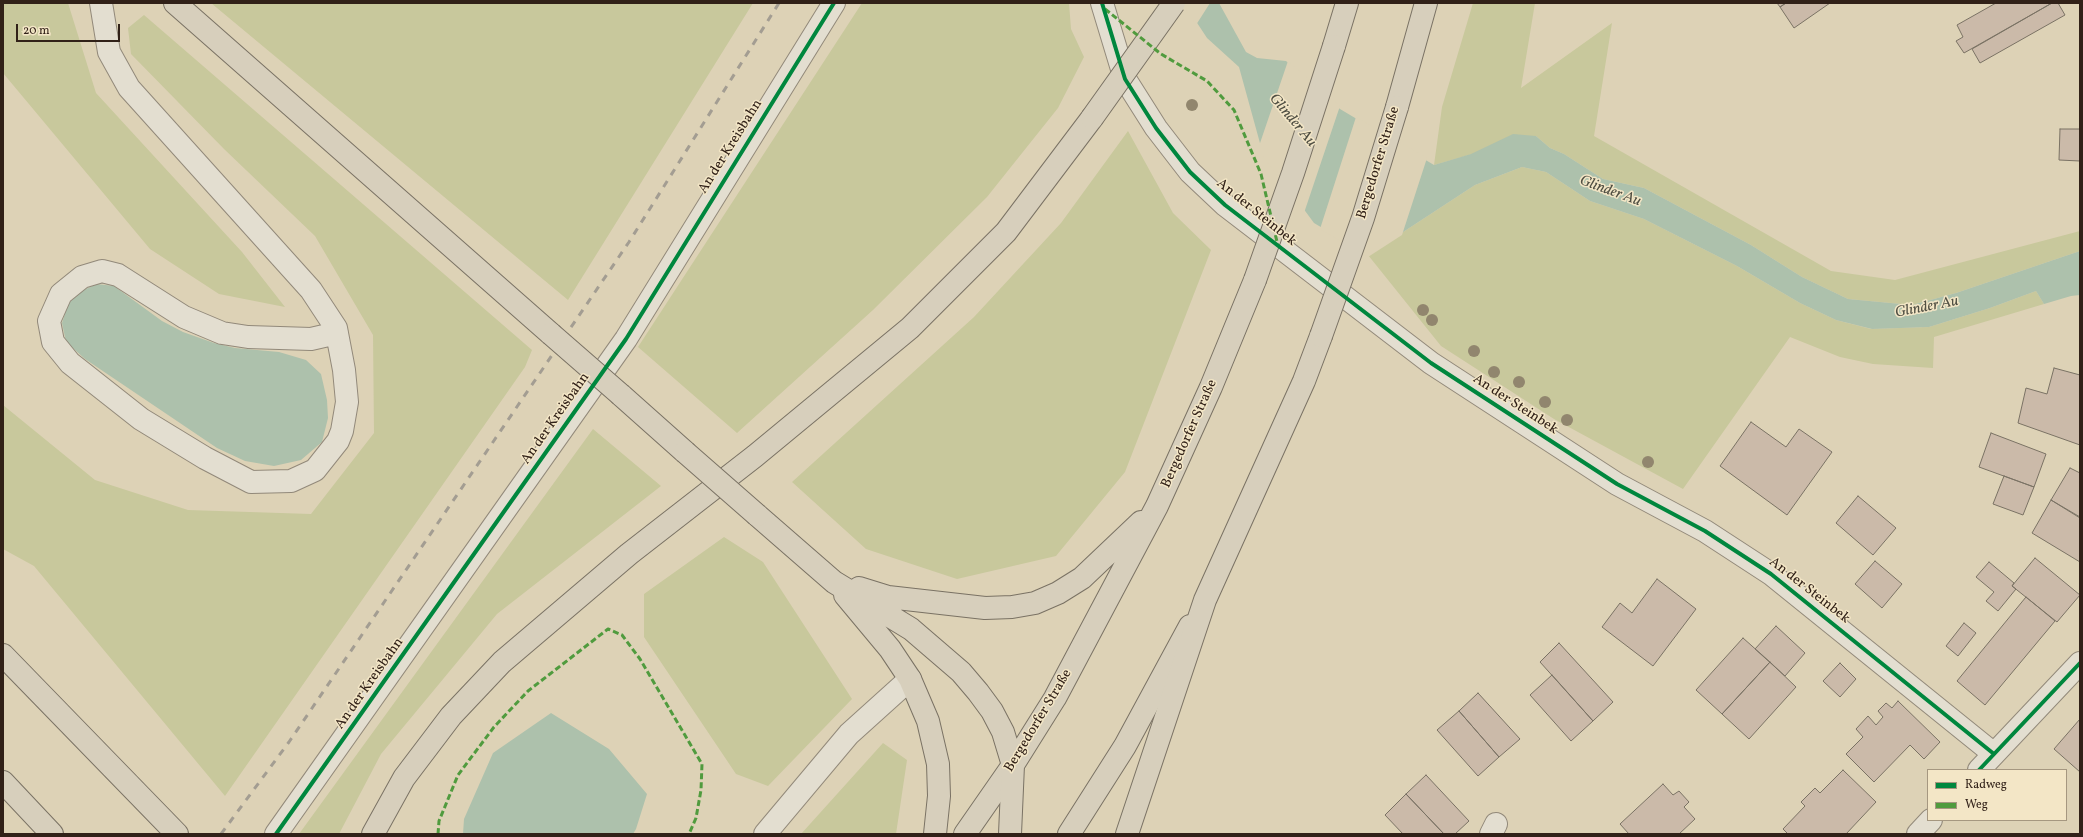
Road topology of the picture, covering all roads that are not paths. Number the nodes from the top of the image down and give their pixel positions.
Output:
1 (101, 3) edge
2 (175, 3) edge
3 (834, 3) edge
4 (1102, 3) edge
5 (1174, 3) edge
6 (1347, 3) edge
7 (1426, 3) edge
8 (337, 333) junction
9 (1157, 506) junction
10 (834, 582) junction
11 (1204, 600) junction
12 (3, 654) edge
13 (2080, 663) edge
14 (910, 679) junction
15 (1994, 754) junction
16 (1013, 765) junction
17 (1980, 769) edge
18 (3, 782) edge
19 (1930, 821) edge
20 (52, 834) edge
21 (176, 834) edge
22 (276, 834) edge
23 (372, 834) edge
24 (765, 834) edge
25 (935, 834) edge
26 (965, 834) edge
27 (1010, 834) edge
28 (1069, 834) edge
29 (1127, 834) edge
30 (1918, 834) edge

1 - 8 street
2 - 10 main road, bridge
3 - 22 street, An der Kreisbahn
4 - 15 street, An der Steinbek
5 - 23 main road, bridge
6 - 9 main road, Bergedorfer Straße, bridge
7 - 11 main road, Bergedorfer Straße, bridge
8 - 8 street
9 - 10 main road
9 - 16 main road, Bergedorfer Straße
10 - 14 main road
10 - 16 main road
11 - 28 main road, Bergedorfer Straße
11 - 29 main road
12 - 21 main road
13 - 15 street
14 - 24 street
14 - 25 main road
15 - 17 street
16 - 26 main road, Bergedorfer Straße
16 - 27 main road
18 - 20 main road
19 - 30 street

